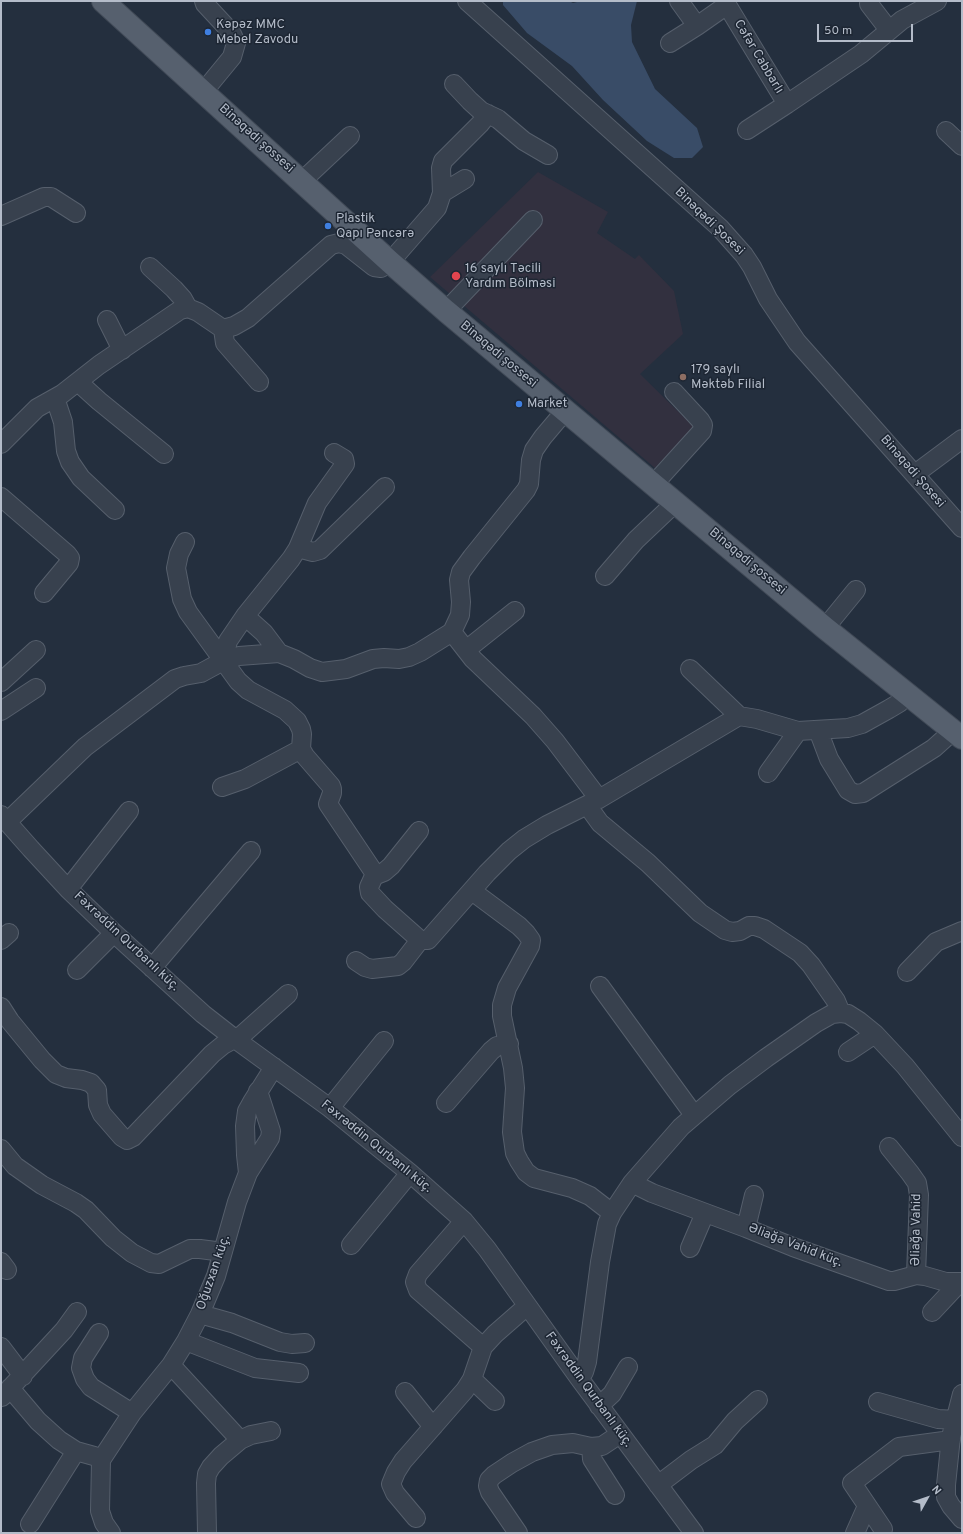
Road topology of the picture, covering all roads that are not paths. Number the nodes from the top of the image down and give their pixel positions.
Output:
1 (103, 1) edge
2 (204, 1) edge
3 (467, 1) edge
4 (679, 1) edge
5 (936, 1) edge
6 (731, 3) edge
7 (869, 4) dead end
8 (697, 26) junction
9 (889, 30) junction
10 (670, 43) dead end
11 (454, 84) dead end
12 (204, 91) junction
13 (787, 104) junction
14 (488, 114) junction
15 (747, 130) dead end
16 (946, 131) dead end
17 (350, 136) dead end
18 (962, 146) edge
19 (548, 155) dead end
20 (465, 179) dead end
21 (302, 181) junction
22 (442, 193) junction
23 (76, 212) dead end
24 (1, 216) edge
25 (533, 220) dead end
26 (390, 262) junction
27 (150, 267) dead end
28 (188, 308) junction
29 (446, 311) junction
30 (107, 320) dead end
31 (223, 329) junction
32 (122, 350) junction
33 (78, 382) junction
34 (259, 382) dead end
35 (674, 392) dead end
36 (55, 398) junction
37 (565, 411) junction
38 (962, 439) edge
39 (1, 444) edge
40 (334, 453) dead end
41 (164, 454) dead end
42 (914, 474) junction
43 (653, 484) junction
44 (385, 487) dead end
45 (1, 497) edge
46 (675, 502) junction
47 (115, 510) dead end
48 (962, 528) edge
49 (186, 542) dead end
50 (298, 548) junction
51 (605, 576) dead end
52 (856, 590) dead end
53 (44, 592) dead end
54 (515, 611) dead end
55 (245, 616) junction
56 (825, 628) junction
57 (452, 632) junction
58 (36, 650) dead end
59 (466, 650) junction
60 (279, 653) junction
61 (223, 661) junction
62 (690, 668) dead end
63 (1, 682) edge
64 (36, 688) dead end
65 (906, 693) junction
66 (1, 711) edge
67 (739, 716) junction
68 (818, 730) junction
69 (798, 731) junction
70 (957, 734) edge
71 (301, 749) junction
72 (768, 773) dead end
73 (222, 787) dead end
74 (593, 802) junction
75 (130, 811) dead end
76 (4, 818) edge
77 (419, 831) dead end
78 (251, 851) dead end
79 (374, 876) junction
80 (68, 889) junction
81 (472, 891) junction
82 (962, 931) edge
83 (114, 933) junction
84 (420, 940) junction
85 (356, 961) dead end
86 (152, 968) junction
87 (77, 970) dead end
88 (907, 972) dead end
89 (600, 986) dead end
90 (288, 994) dead end
91 (841, 1013) junction
92 (4, 1020) edge
93 (875, 1034) junction
94 (235, 1039) junction
95 (384, 1041) dead end
96 (509, 1044) junction
97 (848, 1052) dead end
98 (274, 1067) junction
99 (258, 1091) junction
100 (446, 1103) dead end
101 (330, 1108) junction
102 (694, 1115) junction
103 (962, 1137) edge
104 (889, 1147) dead end
105 (2, 1151) edge
106 (248, 1172) junction
107 (410, 1173) junction
108 (632, 1183) junction
109 (754, 1195) dead end
110 (612, 1213) junction
111 (705, 1213) junction
112 (464, 1221) junction
113 (746, 1228) junction
114 (351, 1245) dead end
115 (690, 1248) dead end
116 (223, 1252) junction
117 (916, 1275) junction
118 (961, 1282) edge
119 (527, 1306) junction
120 (77, 1312) dead end
121 (932, 1312) dead end
122 (200, 1314) junction
123 (99, 1333) dead end
124 (186, 1341) junction
125 (306, 1343) dead end
126 (1, 1347) edge
127 (483, 1347) junction
128 (172, 1365) junction
129 (628, 1367) dead end
130 (299, 1373) dead end
131 (23, 1376) junction
132 (472, 1378) junction
133 (579, 1378) junction
134 (405, 1392) dead end
135 (5, 1393) edge
136 (962, 1394) edge
137 (758, 1400) dead end
138 (495, 1401) dead end
139 (878, 1402) dead end
140 (599, 1406) junction
141 (132, 1413) junction
142 (959, 1419) edge
143 (433, 1427) junction
144 (271, 1431) dead end
145 (620, 1434) junction
146 (240, 1440) junction
147 (950, 1440) junction
148 (591, 1447) junction
149 (76, 1451) junction
150 (101, 1460) junction
151 (658, 1485) junction
152 (615, 1495) dead end
153 (867, 1506) junction
154 (416, 1518) dead end
155 (962, 1519) edge
156 (30, 1524) dead end
157 (883, 1529) dead end
158 (111, 1533) edge
159 (206, 1533) edge
160 (518, 1533) edge
161 (694, 1533) edge
162 (855, 1533) edge

1 - 12 main road, Binəqədi şossesi
2 - 12 street
3 - 42 street, Binəqədi Şosesi
4 - 8 street
5 - 9 street, Cəfər Cabbarlı
6 - 8 street, Cəfər Cabbarlı
6 - 13 street, Cəfər Cabbarlı
7 - 9 street
8 - 10 street, Cəfər Cabbarlı
9 - 13 street, Cəfər Cabbarlı
11 - 14 street
12 - 21 main road, Binəqədi şossesi
13 - 15 street, Cəfər Cabbarlı
14 - 19 street
14 - 22 street
16 - 18 street
17 - 21 street
20 - 22 street
21 - 26 main road, Binəqədi şossesi
22 - 26 street
23 - 24 street
25 - 29 street
26 - 29 main road, Binəqədi şossesi
26 - 31 street
27 - 28 street
28 - 31 street
28 - 32 street
29 - 37 main road, Binəqədi şossesi
30 - 32 street
31 - 34 street
32 - 33 street
33 - 36 street
33 - 41 street
35 - 43 street
36 - 39 street
36 - 47 street
37 - 43 main road, Binəqədi şossesi
37 - 57 street
38 - 42 street
40 - 50 street
42 - 48 street, Binəqədi Şosesi
43 - 46 main road, Binəqədi şossesi
44 - 50 street
45 - 53 street
46 - 51 street
46 - 56 main road, Binəqədi şossesi
49 - 61 street
50 - 55 street
52 - 56 street
54 - 59 street
55 - 60 street
55 - 61 street
56 - 65 main road, Binəqədi şossesi
57 - 59 street
57 - 60 street
58 - 63 street
59 - 74 street
60 - 61 street
61 - 71 street
61 - 76 street
62 - 67 street
64 - 66 street
65 - 68 street
65 - 70 main road, Binəqədi şossesi
67 - 69 street
67 - 74 street
68 - 69 street
68 - 70 street
69 - 72 street
71 - 73 street
71 - 79 street
74 - 81 street
74 - 91 street
75 - 80 street
76 - 80 street, Fəxrəddin Qurbanlı küç.
77 - 79 street
78 - 86 street
79 - 84 street
80 - 83 street, Fəxrəddin Qurbanlı küç.
81 - 84 street
81 - 96 street
82 - 88 street
83 - 86 street, Fəxrəddin Qurbanlı küç.
83 - 87 street
84 - 85 street
86 - 94 street, Fəxrəddin Qurbanlı küç.
89 - 102 street
90 - 94 street
91 - 93 street
91 - 102 street
92 - 94 street
93 - 97 street
93 - 103 street
94 - 98 street, Fəxrəddin Qurbanlı küç.
95 - 101 street
96 - 100 street
96 - 110 street
98 - 99 street, Oğuzxan küç.
98 - 101 street, Fəxrəddin Qurbanlı küç.
99 - 106 street, Oğuzxan küç.
99 - 106 street
101 - 107 street, Fəxrəddin Qurbanlı küç.
102 - 108 street
104 - 117 street, Əliağa Vahid
105 - 116 street
106 - 116 street, Oğuzxan küç.
107 - 112 street, Fəxrəddin Qurbanlı küç.
107 - 114 street
108 - 110 street
108 - 111 street, Əliağa Vahid küç.
109 - 113 street
110 - 133 street
111 - 113 street, Əliağa Vahid küç.
111 - 115 street
112 - 119 street, Fəxrəddin Qurbanlı küç.
112 - 127 street
113 - 117 street, Əliağa Vahid küç.
116 - 122 street, Oğuzxan küç.
117 - 118 street, Əliağa Vahid küç.
118 - 121 street
119 - 127 street
119 - 133 street, Fəxrəddin Qurbanlı küç.
120 - 131 street
122 - 124 street, Oğuzxan küç.
122 - 125 street
123 - 141 street
124 - 128 street, Oğuzxan küç.
124 - 130 street
126 - 131 street
127 - 132 street
128 - 141 street, Oğuzxan küç.
128 - 146 street
129 - 140 street
131 - 135 street
132 - 138 street
132 - 143 street
133 - 140 street, Fəxrəddin Qurbanlı küç.
134 - 143 street
135 - 149 street
136 - 142 street
137 - 151 street
139 - 142 street
140 - 145 street, Fəxrəddin Qurbanlı küç.
141 - 150 street, Oğuzxan küç.
142 - 147 street
143 - 154 street
144 - 146 street
145 - 148 street
145 - 151 street, Fəxrəddin Qurbanlı küç.
146 - 159 street
147 - 153 street
147 - 155 street
148 - 152 street
148 - 160 street
149 - 150 street
149 - 156 street
150 - 158 street
151 - 161 street, Fəxrəddin Qurbanlı küç.
153 - 157 street
153 - 162 street

